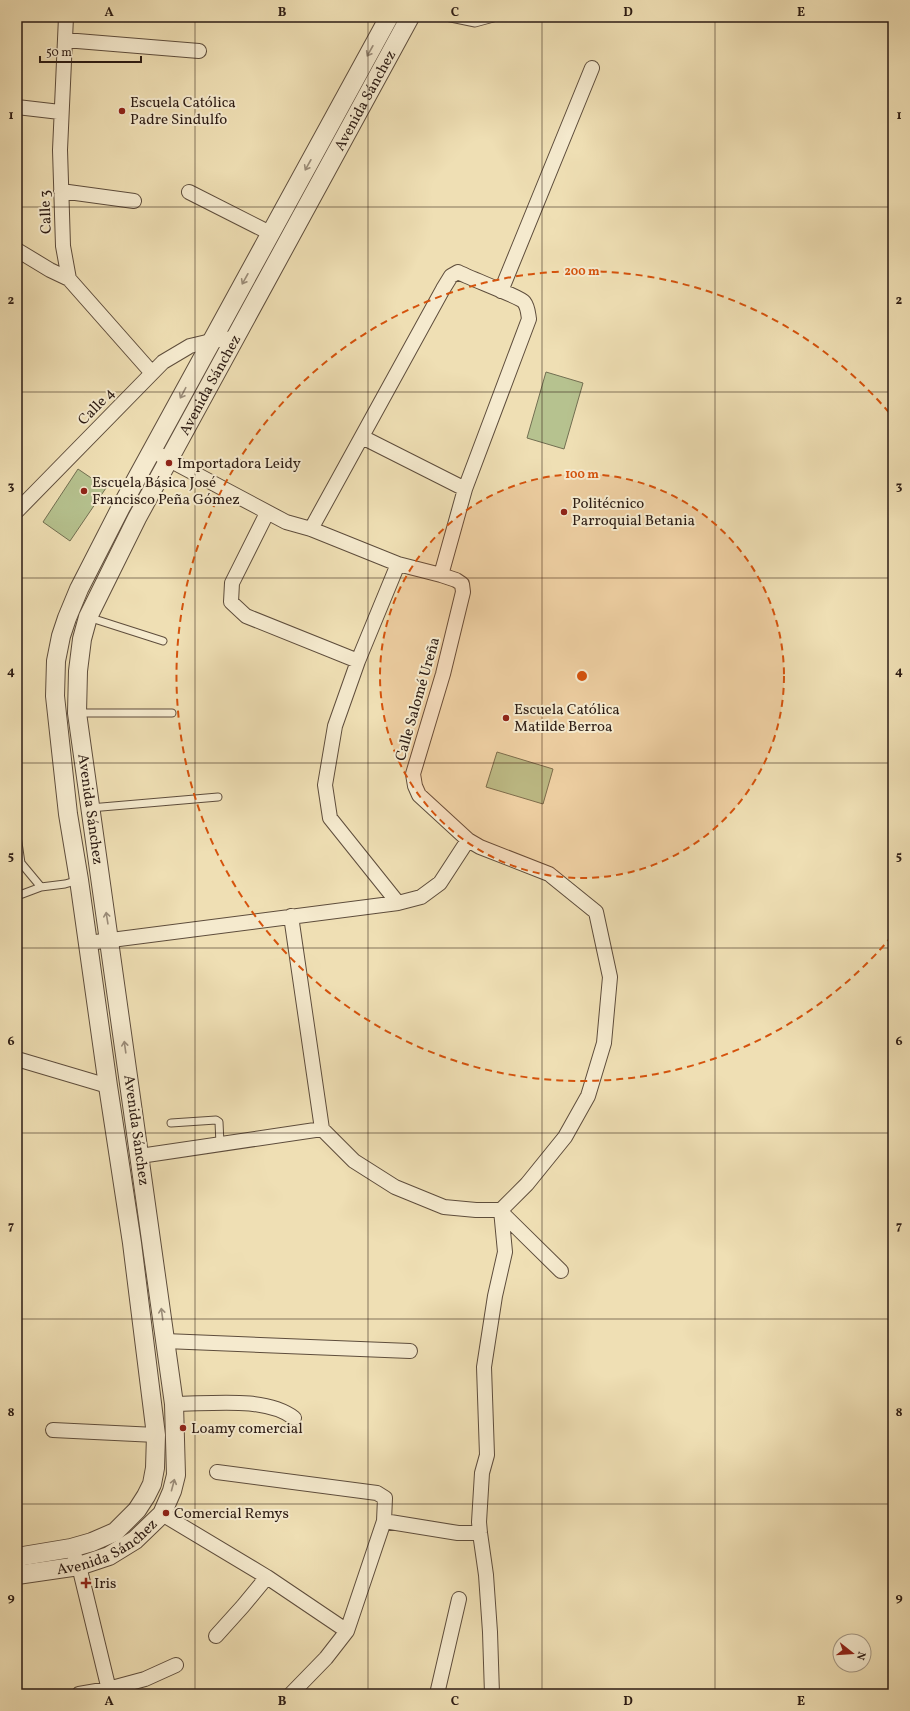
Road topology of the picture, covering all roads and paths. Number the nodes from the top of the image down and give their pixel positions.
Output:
1 (66, 17) edge
2 (389, 17) edge
3 (410, 17) edge
4 (446, 17) edge
5 (497, 17) edge
6 (65, 40) junction
7 (199, 51) dead end
8 (592, 68) dead end
9 (17, 106) edge
10 (60, 112) junction
11 (61, 191) junction
12 (189, 192) dead end
13 (134, 201) dead end
14 (270, 233) junction
15 (17, 250) edge
16 (69, 280) junction
17 (501, 291) junction
18 (234, 338) junction
19 (211, 341) junction
20 (152, 373) junction
21 (362, 437) junction
22 (151, 451) junction
23 (169, 460) junction
24 (465, 490) junction
25 (19, 506) edge
26 (267, 512) junction
27 (311, 530) junction
28 (398, 564) junction
29 (441, 575) junction
30 (88, 617) junction
31 (163, 642) dead end
32 (358, 660) junction
33 (77, 713) junction
34 (172, 713) dead end
35 (218, 797) dead end
36 (90, 808) junction
37 (68, 814) junction
38 (17, 836) edge
39 (468, 840) junction
40 (79, 880) junction
41 (41, 888) junction
42 (17, 896) edge
43 (398, 903) junction
44 (291, 916) junction
45 (110, 940) junction
46 (88, 942) junction
47 (17, 1059) edge
48 (108, 1086) junction
49 (171, 1124) dead end
50 (322, 1129) junction
51 (220, 1144) junction
52 (140, 1156) junction
53 (501, 1211) junction
54 (561, 1271) dead end
55 (166, 1341) junction
56 (410, 1351) dead end
57 (174, 1404) junction
58 (294, 1418) dead end
59 (53, 1430) dead end
60 (156, 1435) junction
61 (217, 1472) dead end
62 (162, 1514) junction
63 (384, 1521) junction
64 (480, 1533) junction
65 (71, 1548) junction
66 (17, 1557) edge
67 (79, 1566) junction
68 (17, 1575) edge
69 (267, 1577) junction
70 (459, 1599) dead end
71 (347, 1631) junction
72 (216, 1636) dead end
73 (176, 1665) dead end
74 (109, 1691) edge
75 (79, 1694) edge
76 (291, 1694) edge
77 (437, 1694) edge
78 (492, 1694) edge

1 - 6 street, Calle 3
2 -> 14 street, Avenida Sánchez
3 - 18 street, Avenida Sánchez
4 - 5 lane
6 - 7 street
6 - 10 street, Calle 3
8 - 17 street
9 - 10 street
10 - 11 street, Calle 3
11 - 13 street
11 - 16 street, Calle 3
12 - 14 street
14 -> 19 street, Avenida Sánchez
15 - 16 street
16 - 20 street
17 - 21 street
17 - 24 street
18 - 19 street, Calle 4
18 - 23 street, Avenida Sánchez
19 - 20 street, Calle 4
19 -> 22 street, Avenida Sánchez
20 - 25 street, Calle 4
21 - 24 street
21 - 27 street
22 - 23 street, Calle Salomé Ureña
22 - 37 street, Avenida Sánchez
23 - 26 street, Calle Salomé Ureña
23 - 30 street, Avenida Sánchez
24 - 29 street
26 - 27 street, Calle Salomé Ureña
26 - 32 street
27 - 28 street, Calle Salomé Ureña
28 - 29 street, Calle Salomé Ureña
28 - 32 street
29 - 39 street, Calle Salomé Ureña
30 - 31 lane
30 - 33 street, Avenida Sánchez
32 - 43 street
33 - 34 lane
33 - 36 street, Avenida Sánchez
35 - 36 lane
36 - 37 street
45 -> 36 street, Avenida Sánchez
37 - 40 street, Avenida Sánchez
38 - 41 lane
39 - 43 street
39 - 53 street, Calle Salomé Ureña
40 - 41 lane
40 - 46 street, Avenida Sánchez
41 - 42 lane
43 - 44 street
44 - 45 street
44 - 50 street
45 - 46 street
52 -> 45 street, Avenida Sánchez
46 - 48 street, Avenida Sánchez
47 - 48 street
48 - 60 street, Avenida Sánchez
49 - 51 lane
50 - 51 street
50 - 53 street
51 - 52 street
55 -> 52 street, Avenida Sánchez
53 - 54 street
53 - 64 street
55 - 56 street
55 - 57 street, Avenida Sánchez
57 - 58 street
62 -> 57 street, Avenida Sánchez
59 - 60 street
60 - 65 street, Avenida Sánchez
61 - 63 street
62 - 67 street, Avenida Sánchez
62 - 69 street
63 - 64 street
63 - 71 street
64 - 78 street
65 - 66 street, Avenida Sánchez
65 - 67 street
67 - 68 street, Avenida Sánchez
67 - 74 street
69 - 71 street
69 - 72 street
70 - 77 street
71 - 76 street
73 - 74 street
74 - 75 street

